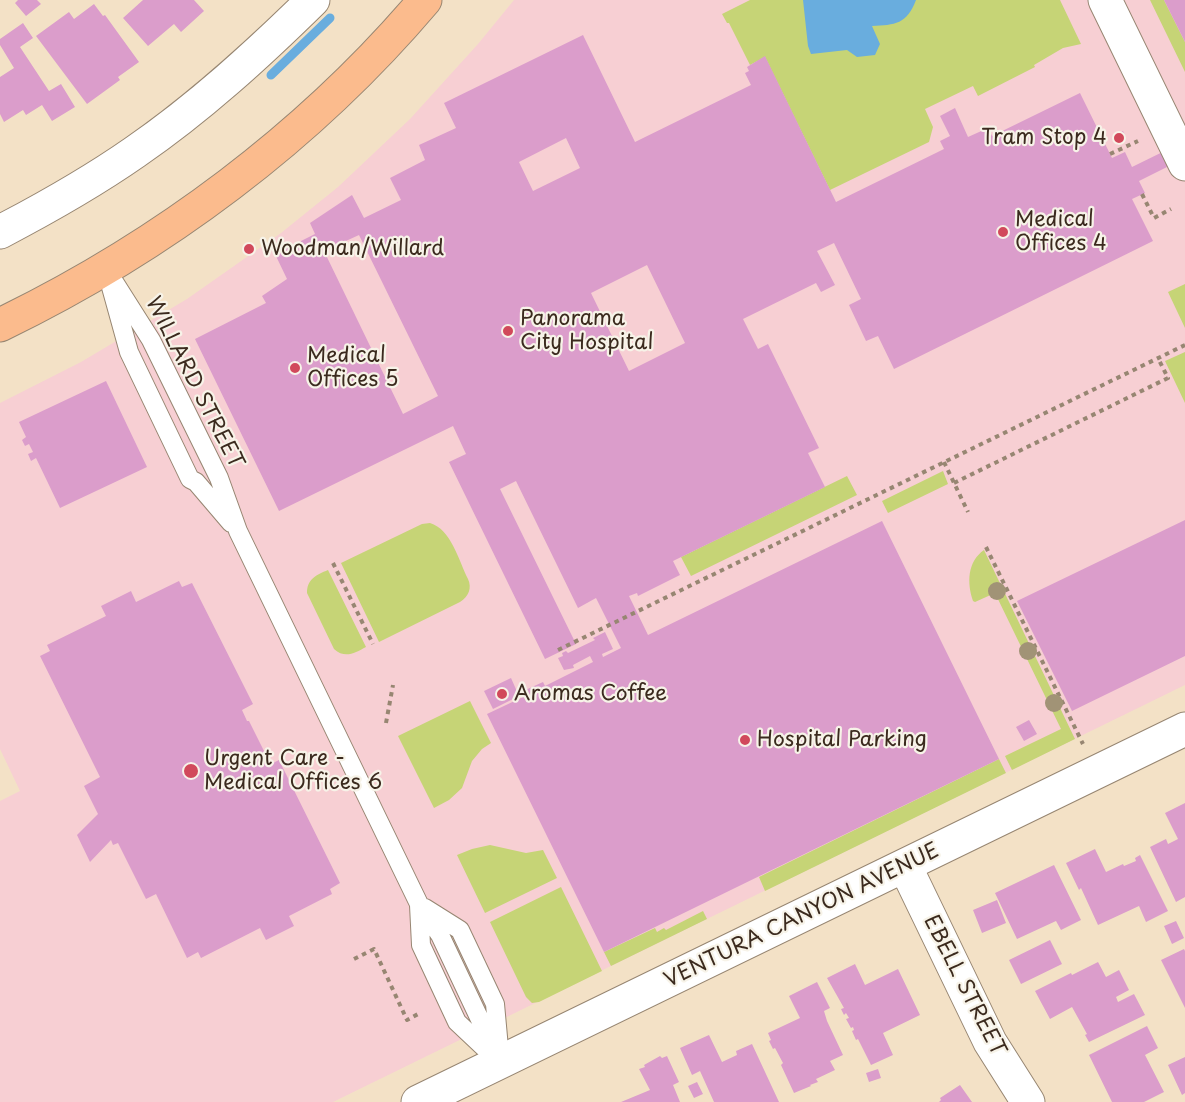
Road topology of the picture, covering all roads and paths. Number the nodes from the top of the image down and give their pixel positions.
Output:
1 (313, 0) edge
2 (425, 0) edge
3 (1105, 0) edge
4 (1138, 141) dead end
5 (1110, 154) dead end
6 (1185, 164) edge
7 (1142, 194) dead end
8 (1172, 209) dead end
9 (0, 232) edge
10 (106, 269) junction
11 (0, 325) edge
12 (1185, 345) edge
13 (1158, 358) junction
14 (944, 462) junction
15 (954, 483) junction
16 (968, 512) dead end
17 (238, 531) junction
18 (986, 547) dead end
19 (333, 563) dead end
20 (373, 644) dead end
21 (558, 650) dead end
22 (393, 685) dead end
23 (386, 723) dead end
24 (1185, 729) edge
25 (1083, 744) dead end
26 (905, 866) junction
27 (419, 904) junction
28 (354, 959) dead end
29 (420, 1013) dead end
30 (500, 1062) junction
31 (419, 1102) edge
32 (1028, 1102) edge

1 - 9 street
2 - 10 main road
3 - 6 street
4 - 5 path
7 - 8 path
10 - 11 main road
10 - 17 lane, WILLARD STREET
10 - 17 lane, WILLARD STREET
12 - 13 path
13 - 14 path
13 - 15 path
14 - 15 path
14 - 21 path
15 - 16 path
17 - 27 lane, WILLARD STREET
18 - 25 path
19 - 20 path
22 - 23 path
24 - 26 street, VENTURA CANYON AVENUE
26 - 30 street, VENTURA CANYON AVENUE
26 - 32 street, EBELL STREET
27 - 30 lane, WILLARD STREET
27 - 30 lane
28 - 29 path
30 - 31 street, VENTURA CANYON AVENUE

